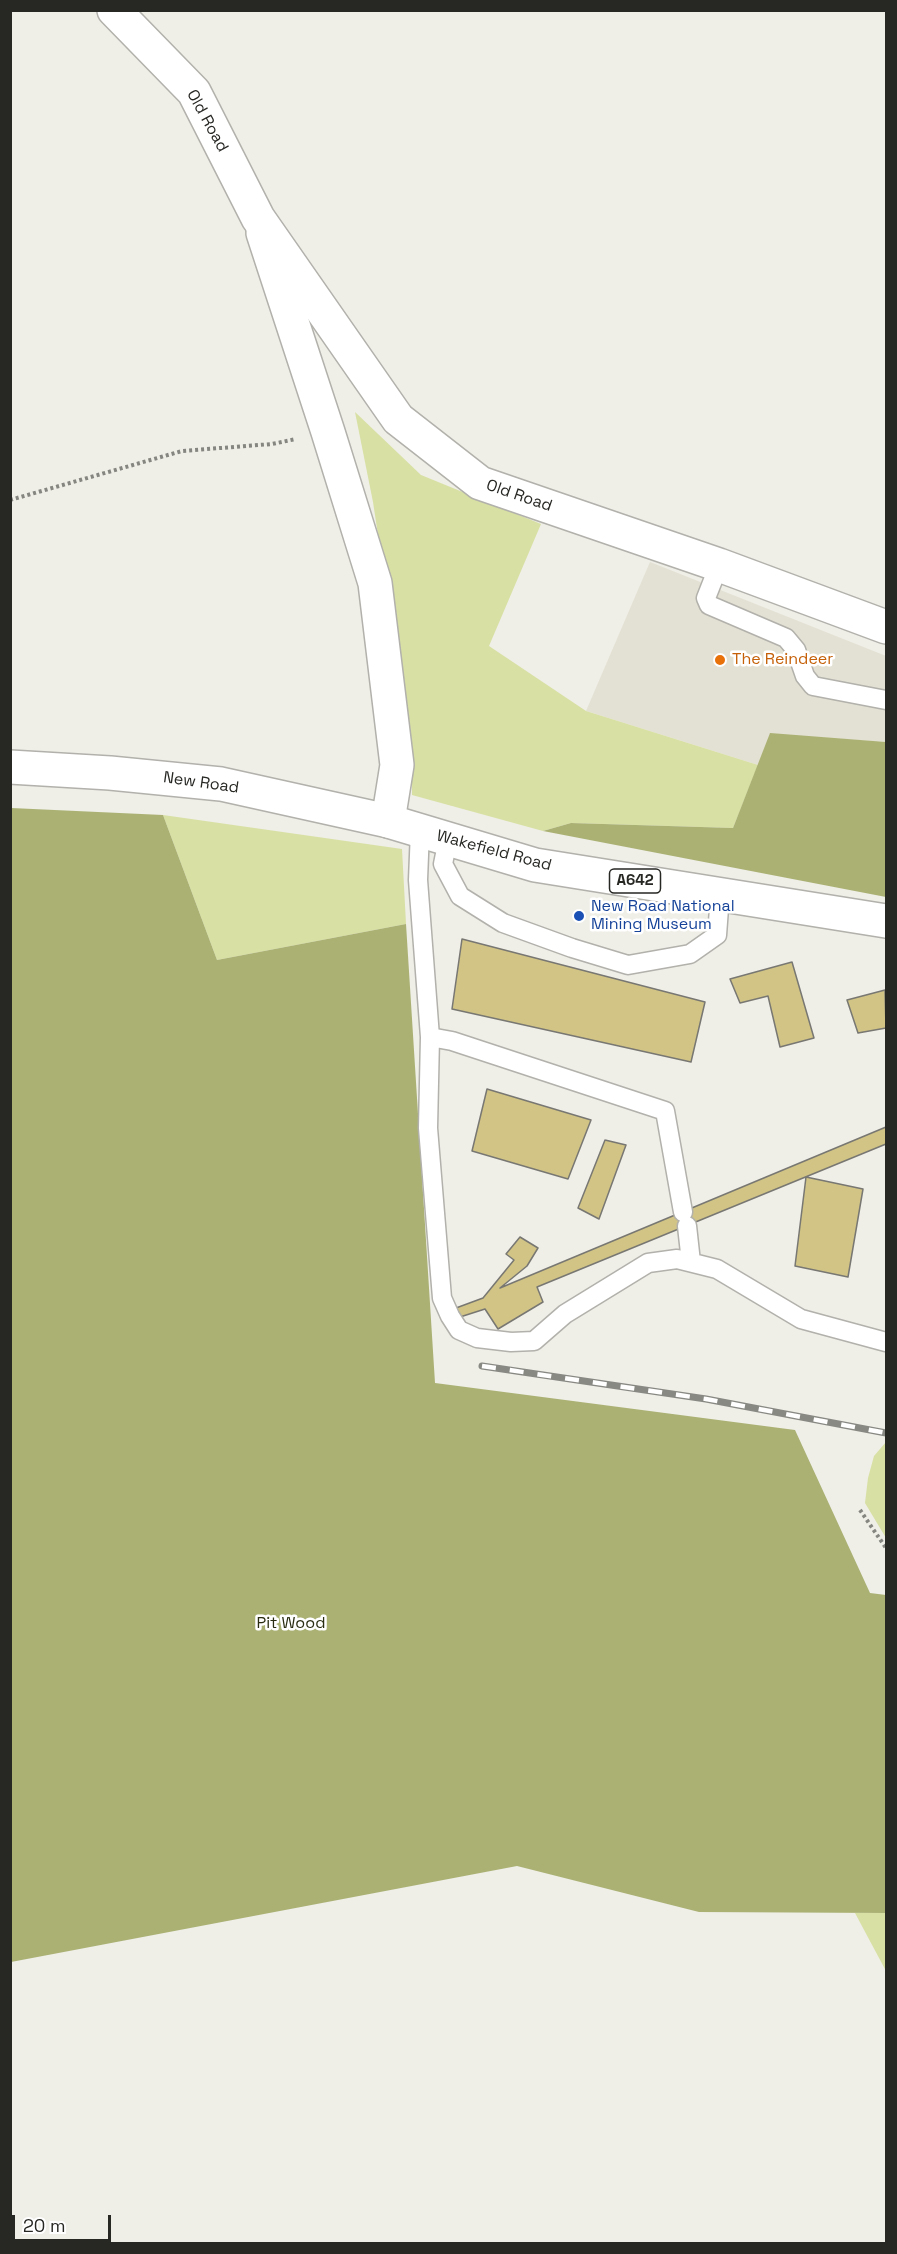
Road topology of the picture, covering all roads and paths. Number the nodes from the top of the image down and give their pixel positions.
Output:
1 (114, 10) edge
2 (258, 218) junction
3 (328, 432) junction
4 (10, 500) edge
5 (719, 565) junction
6 (886, 627) edge
7 (886, 700) edge
8 (10, 767) edge
9 (388, 820) junction
10 (434, 834) junction
11 (720, 895) junction
12 (886, 921) edge
13 (430, 1037) junction
14 (691, 1262) junction
15 (886, 1342) edge
16 (860, 1510) dead end
17 (886, 1548) edge

1 - 2 main road, Old Road
2 - 3 main road, Old Road
2 - 5 main road, Old Road
3 - 4 path
3 - 9 main road, Old Road
5 - 6 main road, Old Road
5 - 7 lane
8 - 9 main road, New Road / A642
9 - 10 main road, Wakefield Road / A642
10 - 11 main road, Wakefield Road / A642
10 - 11 lane
10 - 13 lane
11 - 12 main road, Wakefield Road / A642
13 - 14 lane
13 - 14 lane
14 - 15 lane
16 - 17 path

